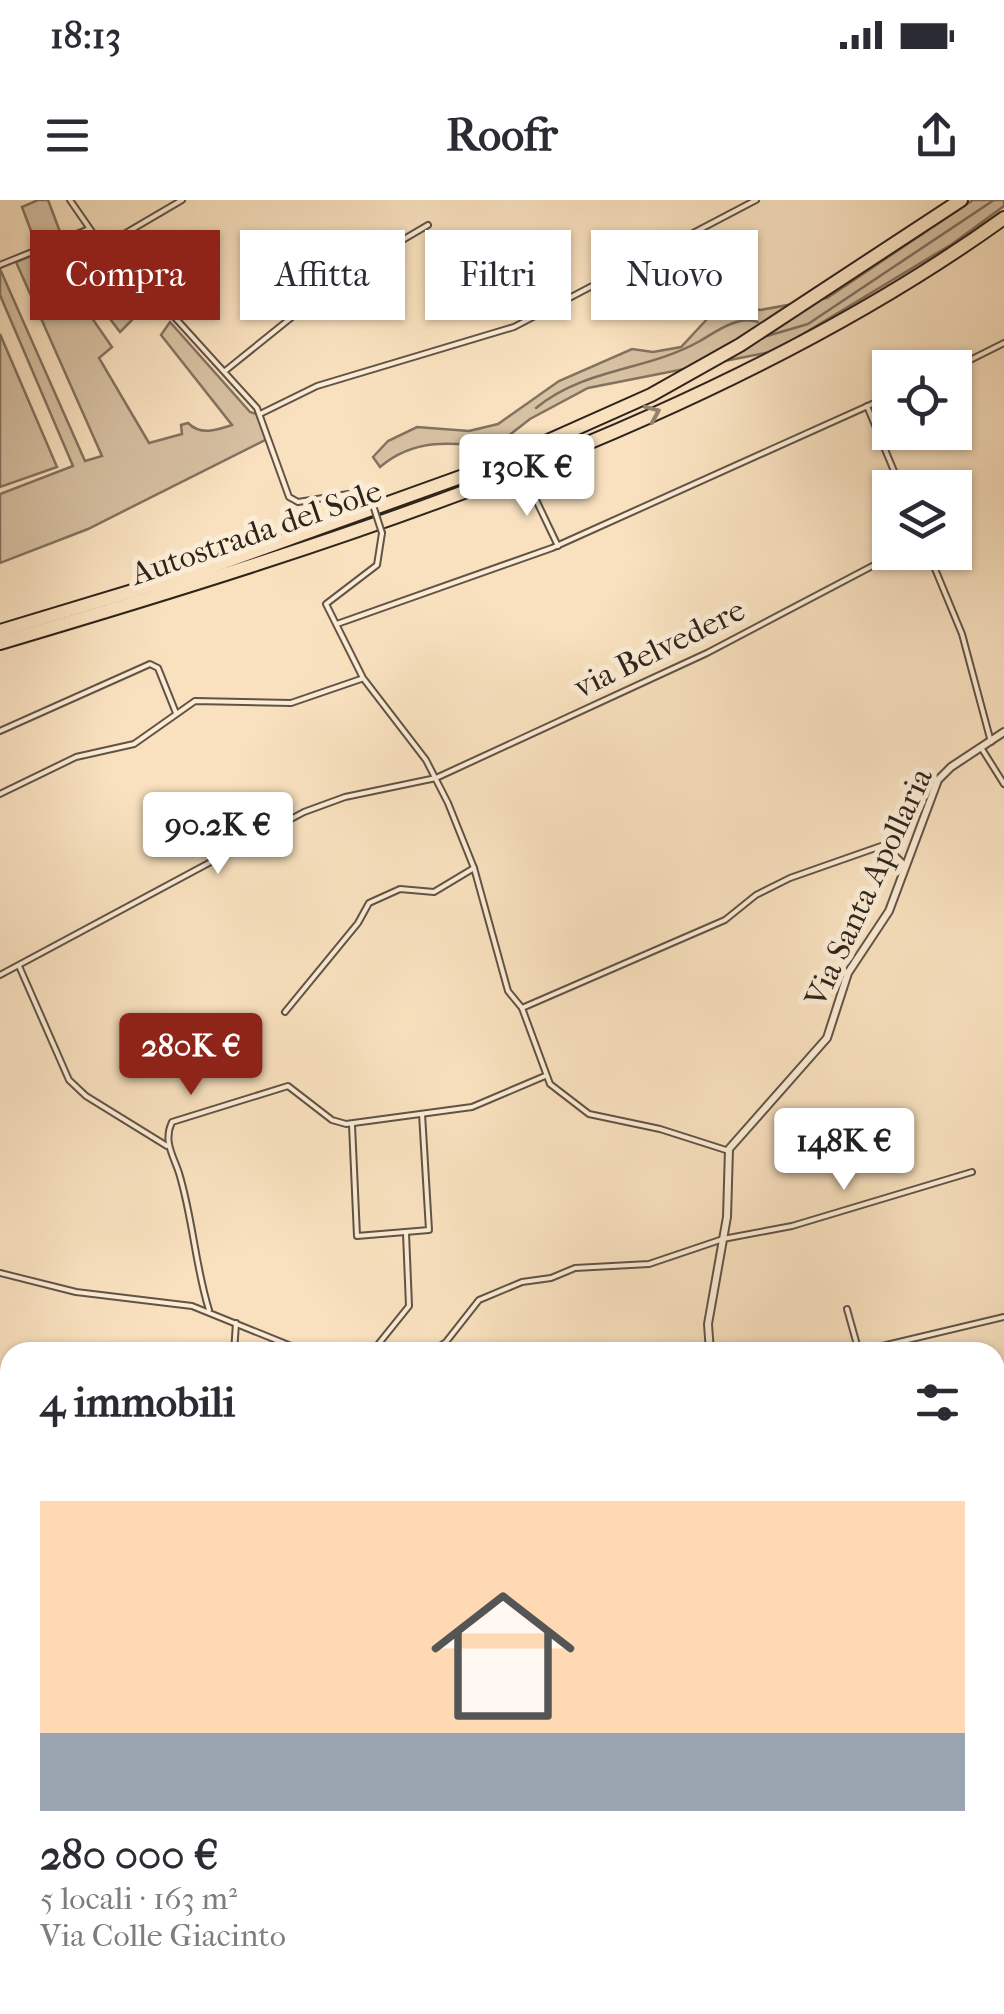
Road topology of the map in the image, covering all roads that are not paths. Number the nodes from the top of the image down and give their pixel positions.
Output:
1 (70, 200) edge
2 (182, 200) edge
3 (756, 200) edge
4 (961, 200) edge
5 (1004, 218) edge
6 (428, 226) dead end
7 (89, 229) joint
8 (131, 230) edge
9 (0, 266) edge
10 (173, 320) edge
11 (1004, 343) edge
12 (972, 359) edge
13 (224, 372) junction
14 (872, 404) edge
15 (867, 406) junction
16 (260, 414) junction
17 (894, 470) edge
18 (526, 479) dead end
19 (558, 546) junction
20 (872, 566) edge
21 (935, 570) edge
22 (337, 624) junction
23 (0, 632) edge
24 (0, 642) edge
25 (363, 678) junction
26 (176, 713) junction
27 (0, 731) edge
28 (1004, 732) edge
29 (991, 742) junction
30 (982, 748) junction
31 (436, 778) junction
32 (1004, 784) edge
33 (0, 794) edge
34 (905, 865) junction
35 (474, 868) junction
36 (19, 966) junction
37 (0, 975) edge
38 (522, 1008) junction
39 (285, 1012) dead end
40 (546, 1076) junction
41 (422, 1114) junction
42 (352, 1123) junction
43 (167, 1146) junction
44 (729, 1151) junction
45 (972, 1172) dead end
46 (406, 1233) junction
47 (723, 1239) junction
48 (0, 1273) edge
49 (847, 1309) dead end
50 (209, 1310) junction
51 (1004, 1317) edge
52 (236, 1323) junction
53 (235, 1342) edge
54 (282, 1342) edge
55 (382, 1342) edge
56 (446, 1342) edge
57 (709, 1342) edge
58 (855, 1342) edge
59 (900, 1342) edge

1 - 7 street
2 - 8 street
3 - 16 street
4 - 23 highway, Autostrada del Sole
24 -> 5 highway, Autostrada del Sole
6 - 13 street
7 - 9 street
10 - 13 street
11 - 12 street
13 - 16 street
14 - 15 street
15 - 17 street
15 - 19 street
16 - 22 street, bridge
18 - 19 street
19 - 22 street
20 - 31 street, via Belvedere
21 - 29 street
22 - 25 street
25 - 26 street
25 - 31 street
26 - 27 street
26 - 33 street
28 - 29 street, Via Santa Apollaria
29 - 30 street, Via Santa Apollaria
30 - 32 street
30 - 34 street, Via Santa Apollaria
31 - 35 street
31 - 36 street, via Belvedere
34 - 38 street
34 - 44 street, Via Santa Apollaria
35 - 38 street
35 - 39 street
36 - 37 street, via Belvedere
36 - 43 street
38 - 40 street
40 - 41 street
40 - 44 street
41 - 42 street
41 - 46 street
42 - 43 street
42 - 46 street
43 - 50 street
44 - 47 street
45 - 47 street
46 - 55 street
47 - 56 street
47 - 57 street
48 - 50 street
49 - 58 street
50 - 52 street
51 - 59 street
52 - 53 street
52 - 54 street

